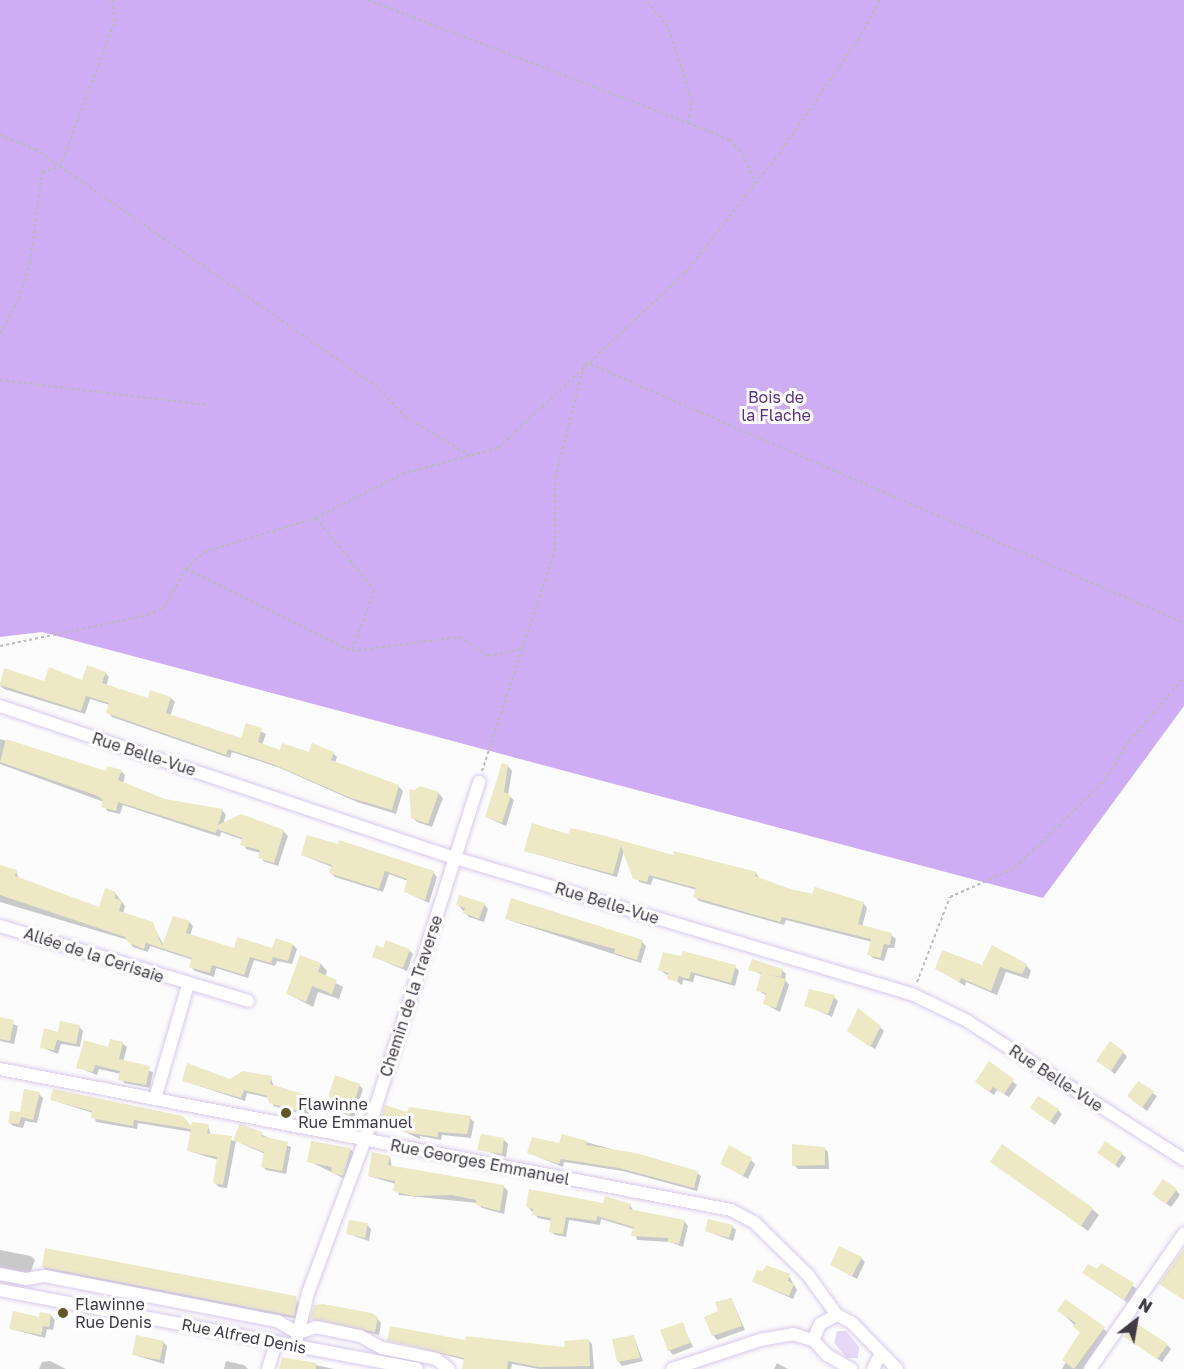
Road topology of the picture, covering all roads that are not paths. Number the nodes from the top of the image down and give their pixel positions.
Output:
1 (0, 706) edge
2 (479, 782) road end
3 (455, 858) junction
4 (0, 926) edge
5 (188, 985) junction
6 (248, 1001) dead end
7 (0, 1069) edge
8 (155, 1099) junction
9 (365, 1140) junction
10 (1184, 1160) edge
11 (1184, 1233) edge
12 (0, 1274) edge
13 (0, 1290) edge
14 (837, 1315) junction
15 (298, 1333) junction
16 (813, 1340) junction
17 (276, 1342) junction
18 (295, 1346) junction
19 (880, 1355) junction
20 (268, 1369) edge
21 (417, 1369) edge
22 (449, 1369) edge
23 (672, 1369) edge
24 (851, 1369) edge
25 (873, 1369) edge
26 (897, 1369) edge
27 (1090, 1369) edge

1 - 3 street, Rue Belle-Vue
2 - 3 street, Chemin de la Traverse
3 - 9 street, Chemin de la Traverse
3 - 10 street, Rue Belle-Vue
4 - 5 street, Allée de la Cerisaie
5 - 6 street, Allée de la Cerisaie
5 - 8 street
7 - 8 street, Rue Georges Emmanuel
8 - 9 street, Rue Georges Emmanuel
9 - 14 street, Rue Georges Emmanuel
9 - 15 street, Chemin de la Traverse
11 - 27 street
12 - 15 street, Rue Alfred Denis
13 - 17 street, Rue Alfred Denis
14 - 16 street
14 - 19 street, Rue Georges Emmanuel
15 - 18 street, Chemin de la Traverse
15 - 22 street, Rue Alfred Denis
16 - 23 street
16 - 24 street
17 - 18 street, Rue Alfred Denis
17 - 20 street
18 - 21 street, Rue Alfred Denis
19 - 25 street
19 - 26 street, Rue Georges Emmanuel

